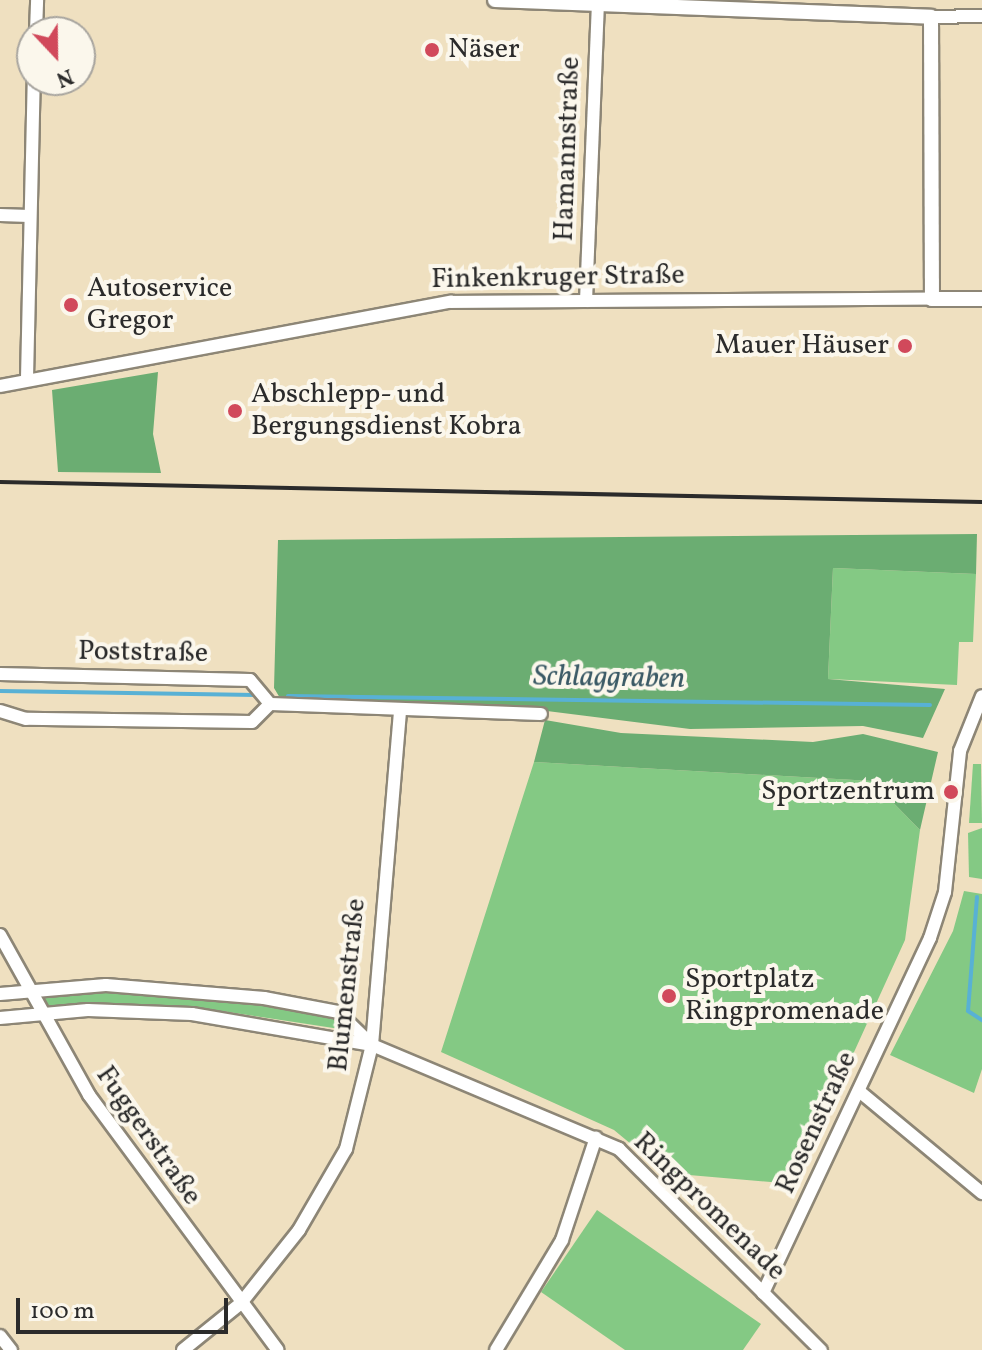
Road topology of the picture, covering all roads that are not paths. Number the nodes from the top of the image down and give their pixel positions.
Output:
1 (495, 0) edge
2 (598, 2) edge
3 (982, 16) edge
4 (931, 17) junction
5 (33, 96) edge
6 (0, 215) edge
7 (29, 216) junction
8 (932, 299) junction
9 (982, 299) edge
10 (586, 301) junction
11 (27, 378) junction
12 (0, 386) edge
13 (0, 674) edge
14 (982, 696) edge
15 (270, 704) junction
16 (0, 711) edge
17 (541, 714) dead end
18 (399, 715) junction
19 (0, 935) edge
20 (28, 991) junction
21 (0, 994) edge
22 (41, 1015) junction
23 (0, 1018) edge
24 (372, 1045) junction
25 (859, 1091) junction
26 (596, 1137) junction
27 (982, 1193) edge
28 (763, 1293) junction
29 (241, 1303) junction
30 (0, 1336) edge
31 (11, 1350) edge
32 (183, 1350) edge
33 (278, 1350) edge
34 (496, 1350) edge
35 (821, 1350) edge

1 - 2 street
2 - 4 street
2 - 10 street, Hamannstraße
3 - 4 street
4 - 8 street
5 - 7 street
6 - 7 street
7 - 11 street
8 - 9 street, Finkenkruger Straße
8 - 10 street, Finkenkruger Straße
10 - 11 street, Finkenkruger Straße
11 - 12 street, Finkenkruger Straße
13 - 15 street, Poststraße
14 - 25 street, Rosenstraße
15 - 16 street
15 - 18 street
17 - 18 street
18 - 24 street, Blumenstraße
19 - 20 street, Fuggerstraße
20 - 21 street, Ringpromenade
20 - 22 street, Fuggerstraße
20 - 24 street, Ringpromenade
22 - 23 street, Ringpromenade
22 - 24 street, Ringpromenade
22 - 29 street, Fuggerstraße
24 - 26 street, Ringpromenade
24 - 29 street, Blumenstraße
25 - 27 street
25 - 28 street, Rosenstraße
26 - 28 street, Ringpromenade
26 - 34 street
28 - 35 street, Ringpromenade
29 - 32 street, Blumenstraße
29 - 33 street, Fuggerstraße
30 - 31 street

